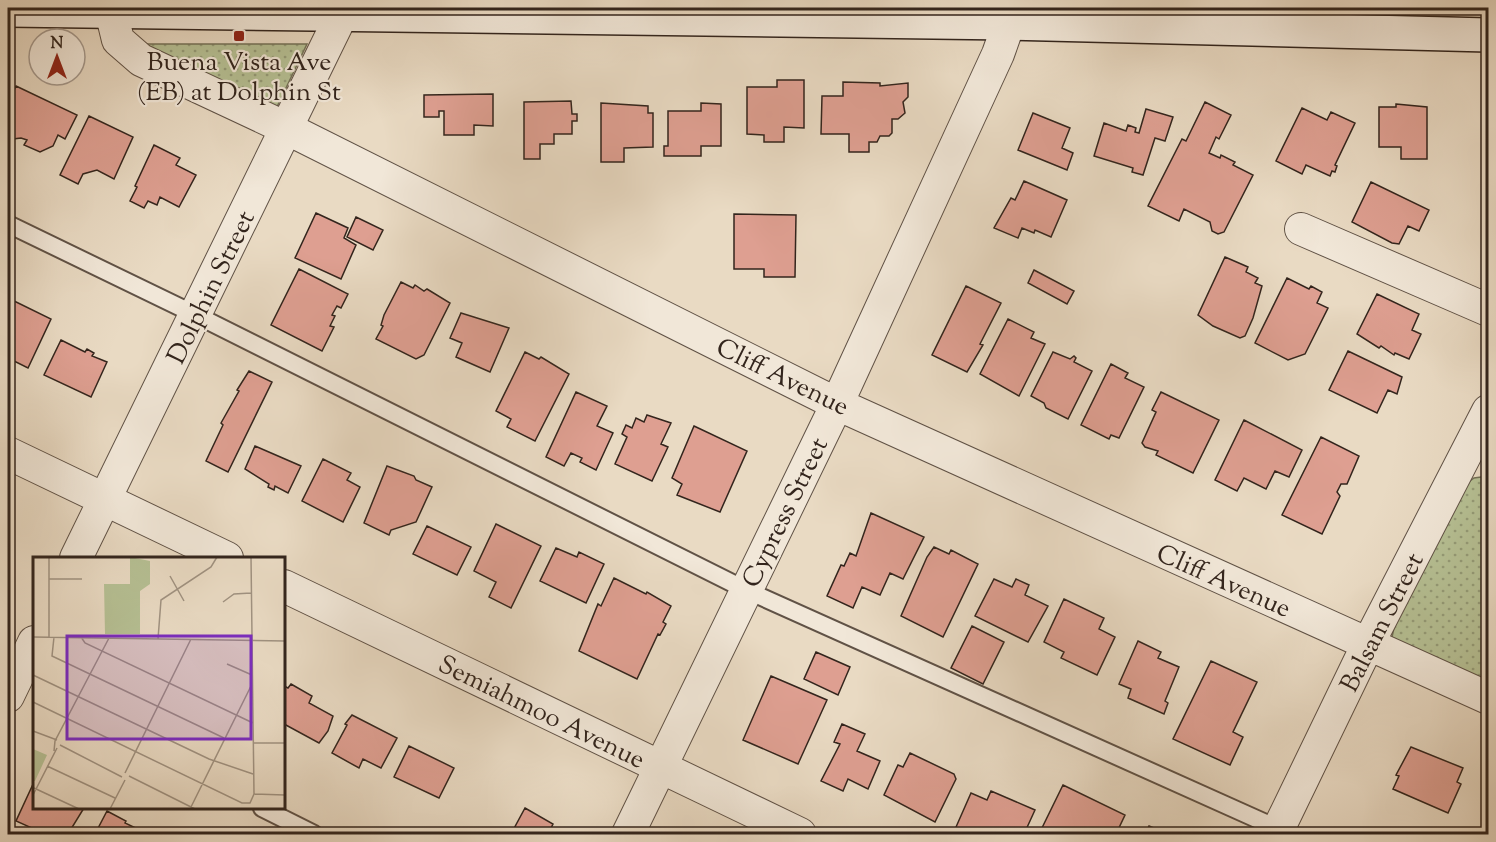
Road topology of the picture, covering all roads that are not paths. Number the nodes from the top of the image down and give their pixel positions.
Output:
1 (8, 10) edge
2 (111, 11) junction
3 (342, 14) junction
4 (737, 14) edge
5 (1009, 22) junction
6 (1488, 35) edge
7 (286, 128) junction
8 (8, 224) edge
9 (1301, 229) dead end
10 (1488, 310) edge
11 (196, 315) junction
12 (837, 404) junction
13 (1488, 411) edge
14 (8, 453) edge
15 (106, 500) junction
16 (77, 557) edge
17 (224, 557) edge
18 (285, 586) edge
19 (746, 590) junction
20 (33, 644) edge
21 (1368, 644) junction
22 (16, 686) edge
23 (1488, 698) edge
24 (660, 768) junction
25 (266, 809) edge
26 (1277, 832) edge
27 (314, 834) edge
28 (628, 834) edge
29 (800, 834) edge

1 - 2 street
2 - 3 street
2 - 7 street, Cliff Avenue
3 - 4 street
3 - 7 street, Dolphin Street
4 - 5 street
5 - 6 street
5 - 12 street, Cypress Street
7 - 11 street, Dolphin Street
7 - 12 street, Cliff Avenue
8 - 11 lane
9 - 10 street
11 - 15 street, Dolphin Street
11 - 19 lane
12 - 19 street, Cypress Street
12 - 21 street, Cliff Avenue
13 - 21 street, Balsam Street
14 - 15 street
15 - 16 street, Dolphin Street
15 - 17 street
18 - 24 street, Semiahmoo Avenue
19 - 24 street, Cypress Street
19 - 26 lane
20 - 22 street
21 - 23 street, Cliff Avenue
21 - 26 street, Balsam Street
24 - 28 street, Cypress Street
24 - 29 street, Semiahmoo Avenue
25 - 27 lane

